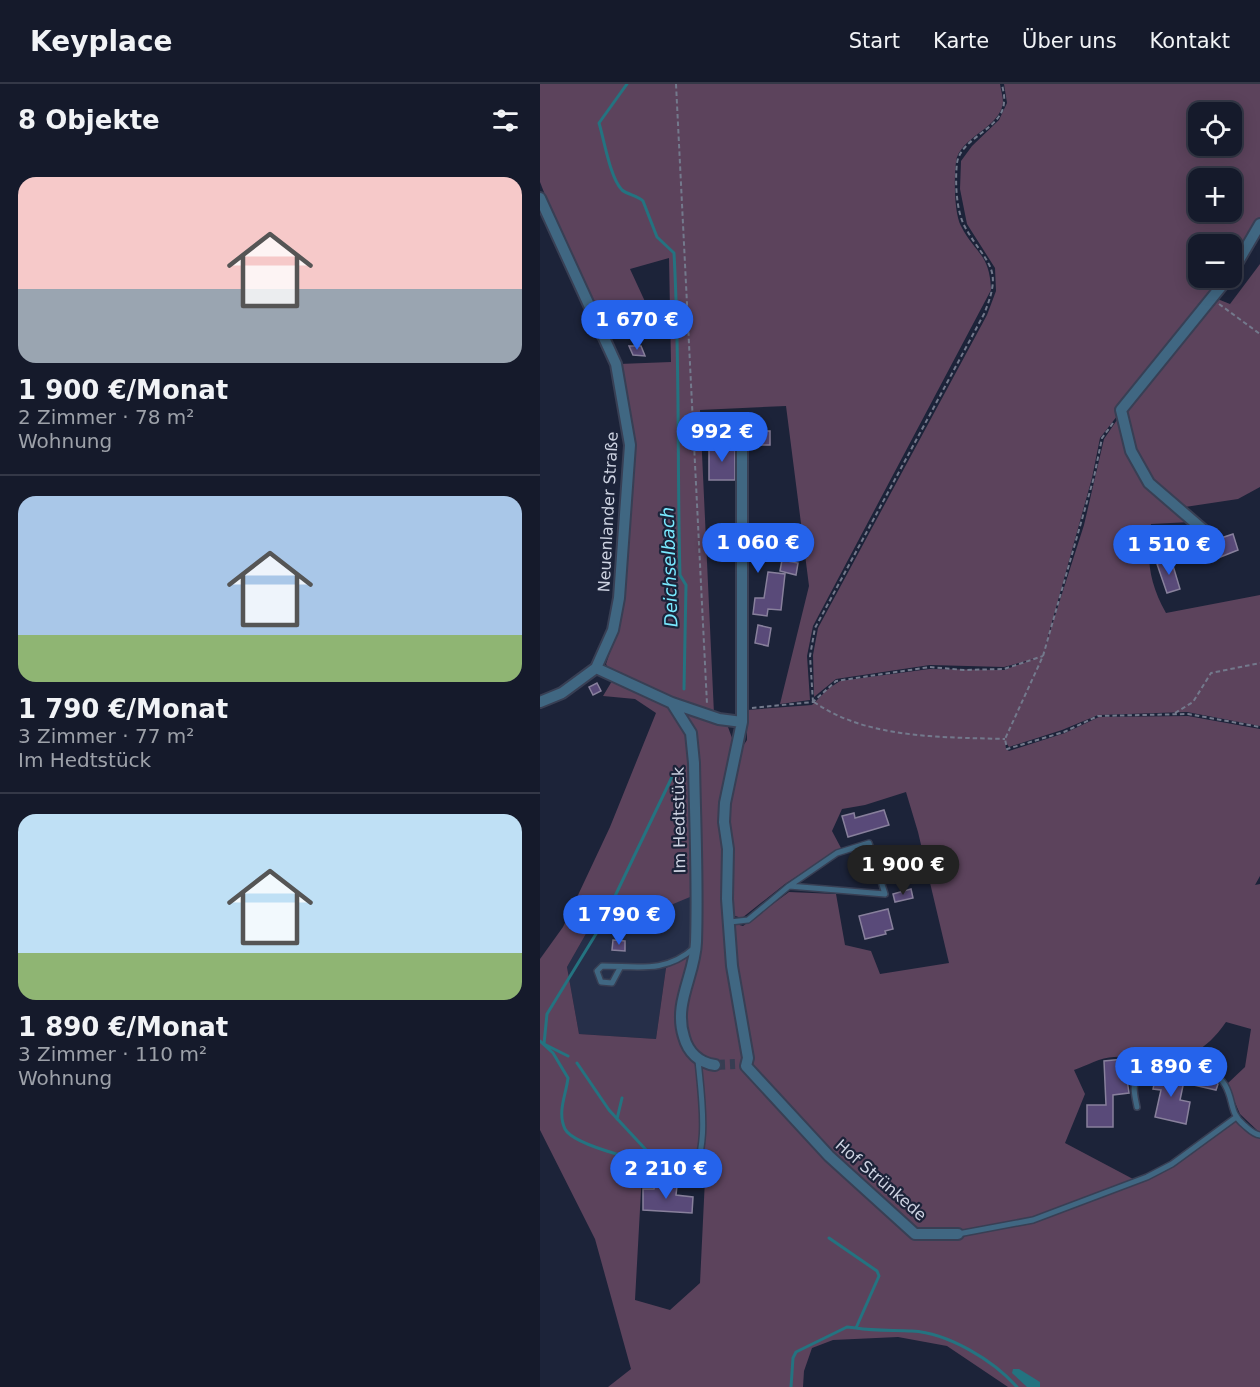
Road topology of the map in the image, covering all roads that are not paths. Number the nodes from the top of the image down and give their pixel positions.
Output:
1 (541, 202) edge
2 (1260, 225) edge
3 (1242, 255) edge
4 (1220, 288) edge
5 (742, 439) dead end
6 (1207, 533) dead end
7 (596, 668) junction
8 (540, 702) edge
9 (672, 704) junction
10 (742, 722) junction
11 (789, 886) junction
12 (730, 922) junction
13 (696, 945) junction
14 (620, 968) junction
15 (698, 1060) junction
16 (715, 1065) tunnel mouth
17 (1137, 1107) dead end
18 (1235, 1118) junction
19 (1260, 1135) edge
20 (685, 1183) dead end
21 (958, 1234) joint

1 - 7 street, Neuenlander Straße
2 - 3 street
4 - 6 street
5 - 10 street
7 - 8 street
7 - 9 street
9 - 10 street
9 - 13 street, Im Hedtstück
10 - 12 street
11 - 11 lane
11 - 12 lane
12 - 21 street, Hof Strünkede
13 - 14 lane
13 - 15 street, Im Hedtstück
14 - 14 lane
15 - 16 street
15 - 20 lane
17 - 18 lane
18 - 19 lane
18 - 21 lane, Hof Strünkede

